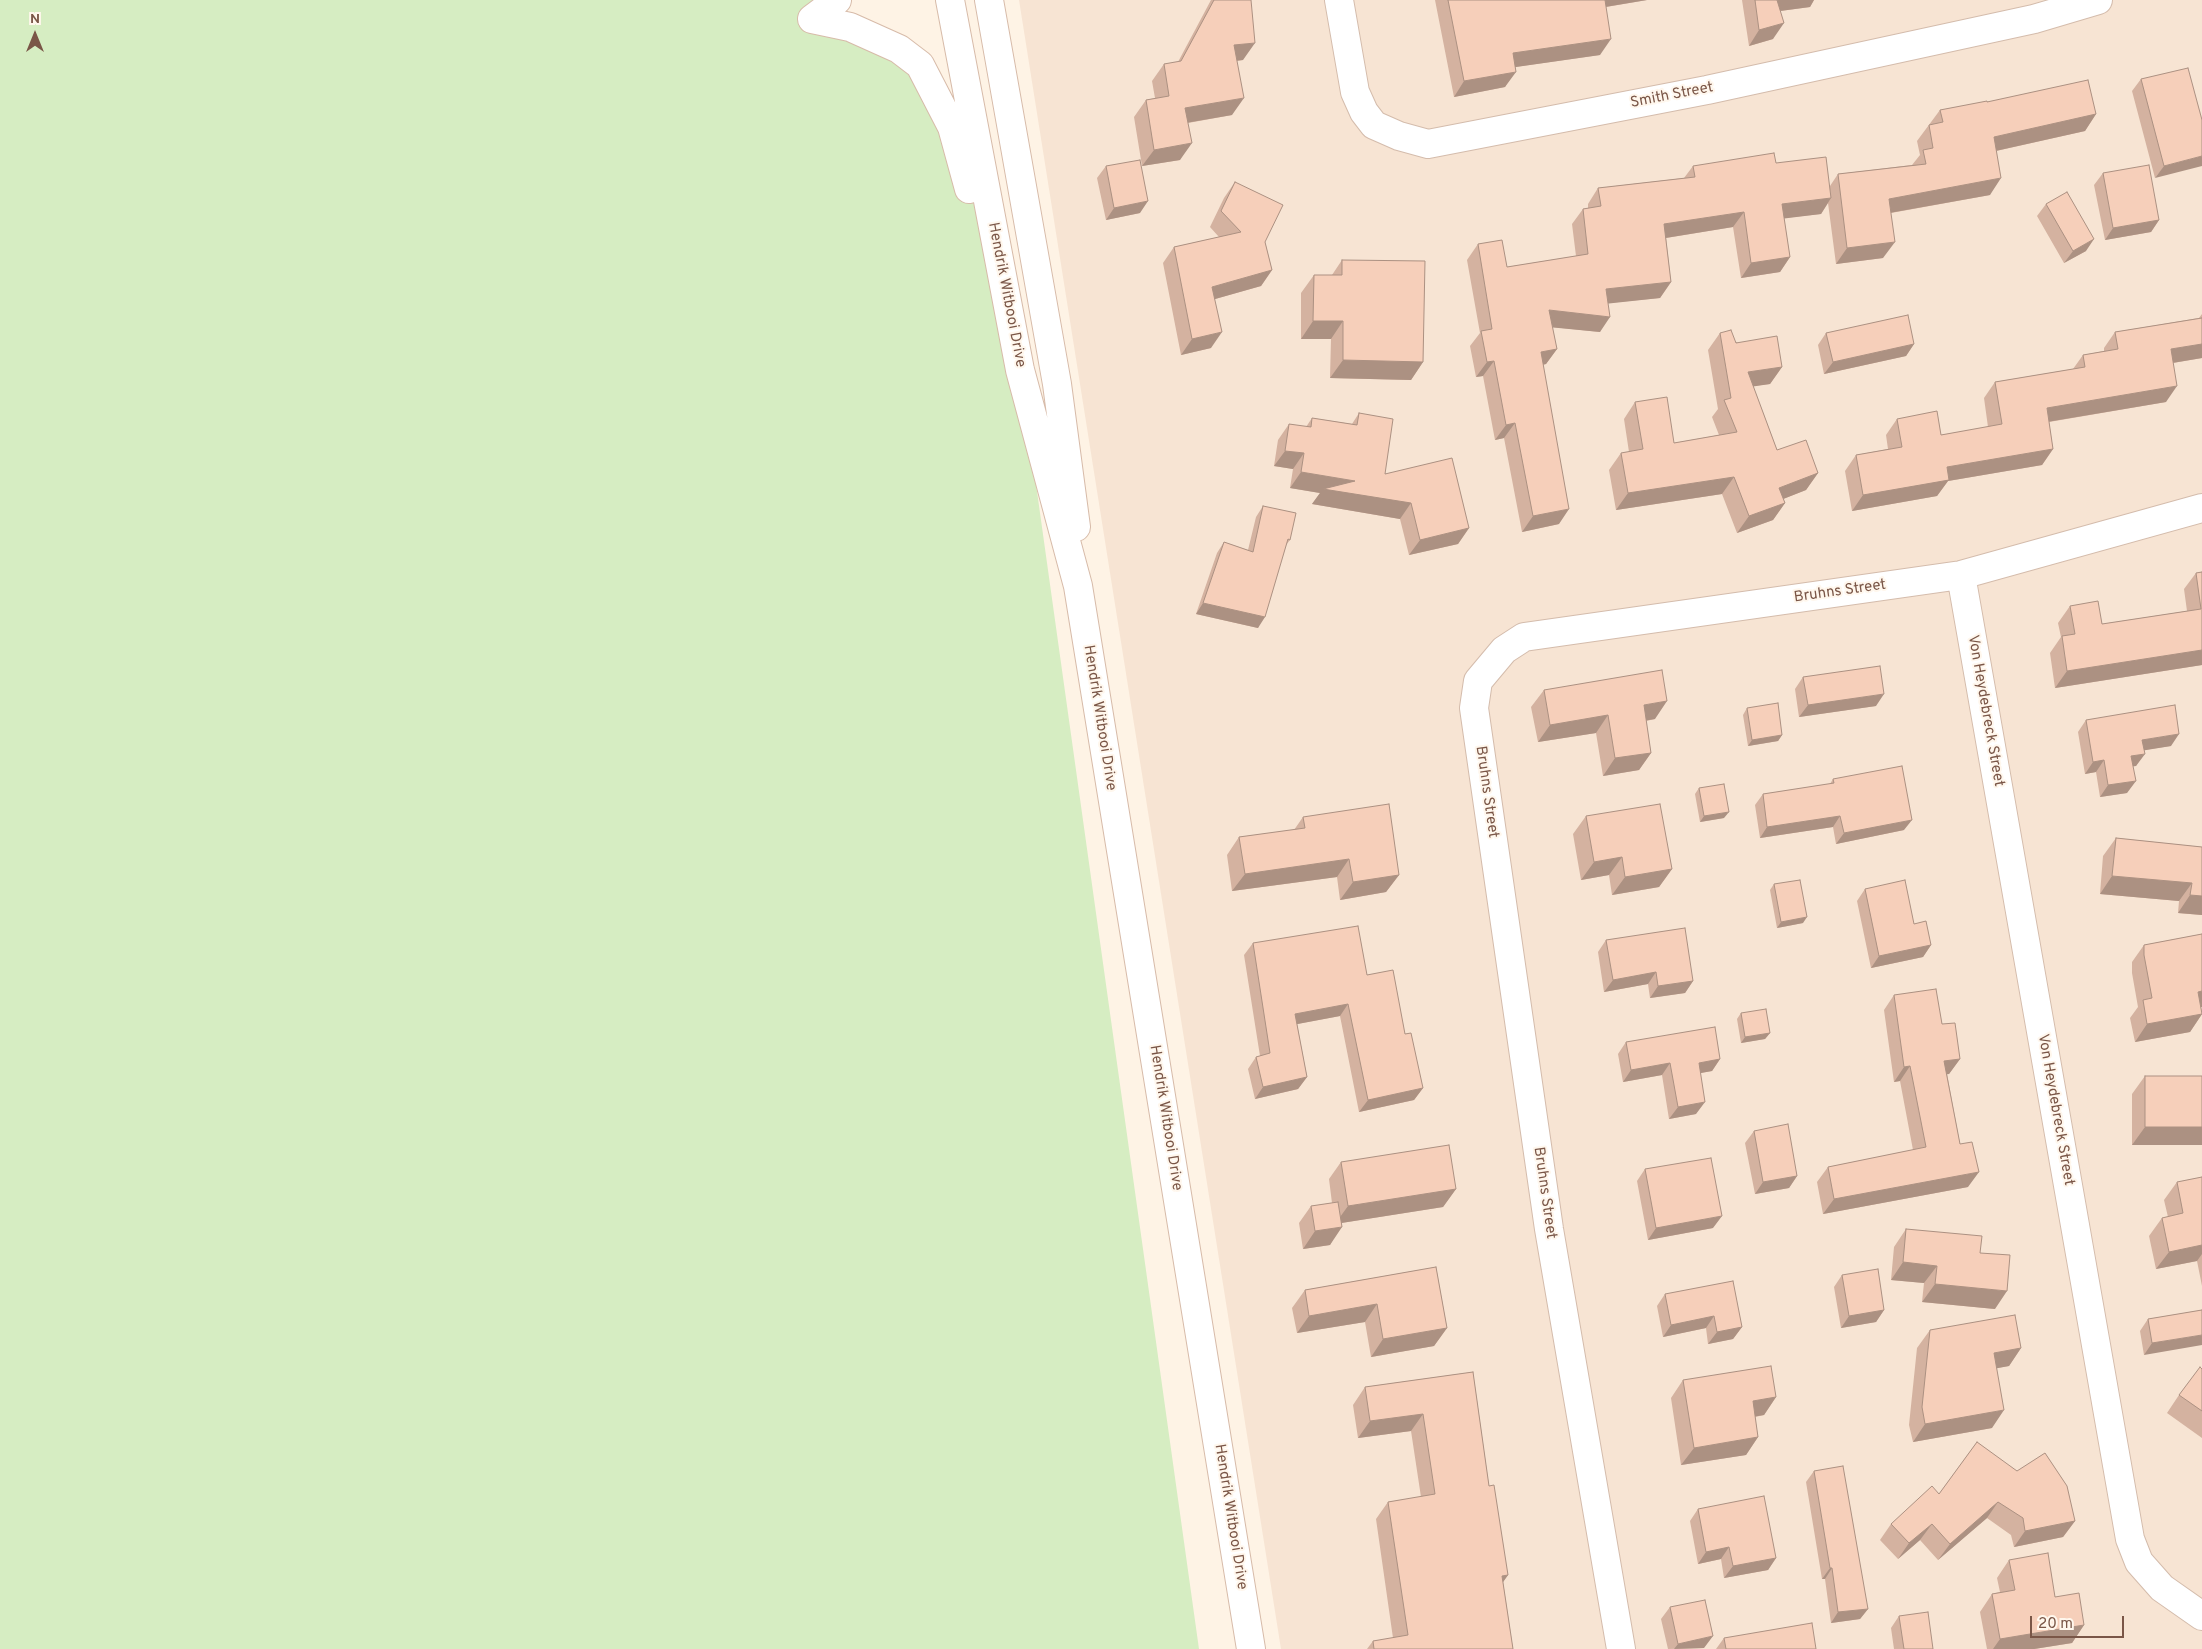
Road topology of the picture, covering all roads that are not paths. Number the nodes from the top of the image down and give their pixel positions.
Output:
1 (837, 0) edge
2 (950, 0) edge
3 (989, 0) edge
4 (1339, 0) edge
5 (2098, 0) edge
6 (1020, 370) junction
7 (2202, 508) edge
8 (1962, 575) junction
9 (1078, 586) junction
10 (2202, 1616) edge
11 (1251, 1649) edge
12 (1621, 1649) edge

1 - 6 street
2 - 6 street, Hendrik Witbooi Drive
3 - 9 street, Hendrik Witbooi Drive
4 - 5 street, Smith Street
6 - 9 street, Hendrik Witbooi Drive
7 - 8 street, Bruhns Street
8 - 10 street, Von Heydebreck Street
8 - 12 street, Bruhns Street
9 - 11 street, Hendrik Witbooi Drive

